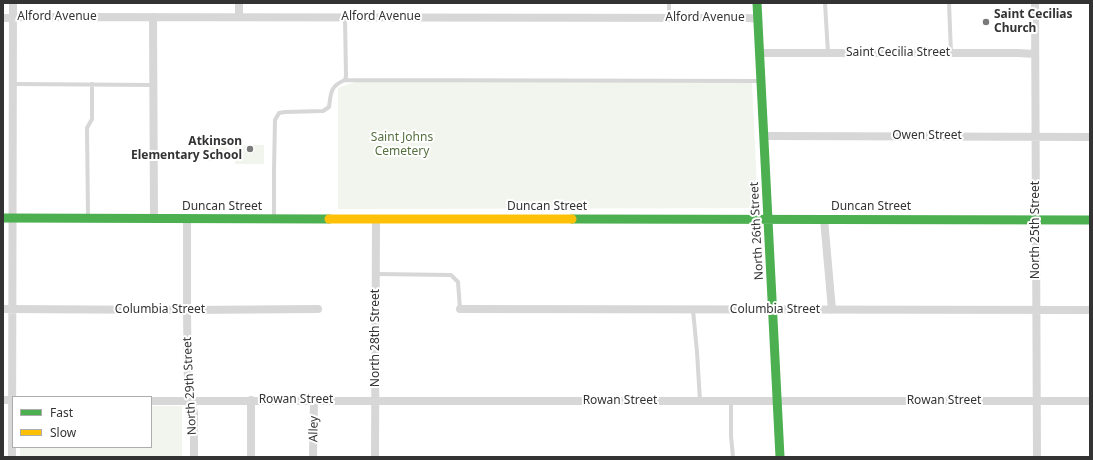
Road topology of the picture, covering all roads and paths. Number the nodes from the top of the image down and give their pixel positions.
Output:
1 (13, 3) edge
2 (239, 3) edge
3 (669, 3) edge
4 (758, 3) edge
5 (825, 3) edge
6 (949, 3) edge
7 (1035, 3) edge
8 (153, 17) junction
9 (239, 17) junction
10 (345, 17) junction
11 (3, 18) edge
12 (13, 18) junction
13 (670, 18) junction
14 (758, 19) junction
15 (760, 53) junction
16 (828, 53) junction
17 (952, 53) junction
18 (1035, 54) junction
19 (345, 80) junction
20 (762, 81) junction
21 (13, 84) junction
22 (92, 84) junction
23 (154, 85) junction
24 (765, 136) junction
25 (1036, 136) junction
26 (1090, 137) edge
27 (8, 218) edge
28 (88, 219) junction
29 (154, 219) junction
30 (187, 219) junction
31 (274, 219) junction
32 (376, 219) junction
33 (824, 219) junction
34 (769, 220) junction
35 (1036, 220) junction
36 (1090, 220) edge
37 (376, 274) junction
38 (3, 309) edge
39 (12, 309) junction
40 (318, 309) dead end
41 (460, 309) joint
42 (187, 310) junction
43 (693, 310) junction
44 (774, 310) junction
45 (832, 310) junction
46 (1036, 310) junction
47 (1090, 310) edge
48 (13, 396) edge
49 (251, 400) junction
50 (314, 400) junction
51 (376, 400) junction
52 (152, 401) edge
53 (191, 401) junction
54 (700, 401) junction
55 (731, 401) junction
56 (778, 401) junction
57 (1037, 401) junction
58 (1090, 401) edge
59 (194, 457) edge
60 (251, 457) edge
61 (313, 457) edge
62 (375, 457) edge
63 (733, 457) edge
64 (780, 457) edge
65 (1037, 457) edge

1 - 12 street
2 - 9 street
3 - 13 lane
4 - 14 street, North 26th Street
5 - 16 lane
6 - 17 lane
7 - 18 street, North 25th Street
8 - 9 street, Alford Avenue
8 - 12 street, Alford Avenue
8 - 23 street
9 - 10 street, Alford Avenue
10 - 13 street, Alford Avenue
10 - 19 lane
11 - 12 street, Alford Avenue
12 - 21 street
13 - 14 street, Alford Avenue
14 - 15 street, North 26th Street
15 - 16 street, Saint Cecilia Street
15 - 20 street, North 26th Street
16 - 17 street, Saint Cecilia Street
17 - 18 street, Saint Cecilia Street
18 - 25 street, North 25th Street
19 - 20 lane
19 - 31 lane
20 - 24 street, North 26th Street
21 - 22 lane
21 - 27 street
22 - 23 lane
22 - 28 lane
23 - 29 street
24 - 25 street, Owen Street
24 - 34 street, North 26th Street
25 - 26 street, Owen Street
25 - 35 street, North 25th Street
27 - 28 street, Duncan Street
27 - 39 street
28 - 29 street, Duncan Street
29 - 30 street, Duncan Street
30 - 31 street, Duncan Street
30 - 42 street, North 29th Street
31 - 32 street, Duncan Street
32 - 34 street, Duncan Street
32 - 37 street, North 28th Street
33 - 34 street, Duncan Street
33 - 35 street, Duncan Street
33 - 45 street
34 - 44 street, North 26th Street
35 - 36 street, Duncan Street
35 - 46 street, North 25th Street
37 - 41 lane
37 - 51 street, North 28th Street
38 - 39 street, Columbia Street
39 - 42 street, Columbia Street
39 - 48 street
40 - 42 street, Columbia Street
41 - 43 street, Columbia Street
42 - 53 street, North 29th Street
43 - 44 street, Columbia Street
43 - 54 lane
44 - 45 street, Columbia Street
44 - 56 street, North 26th Street
45 - 46 street, Columbia Street
46 - 47 street, Columbia Street
46 - 57 street, North 25th Street
49 - 50 street, Rowan Street
49 - 53 street, Rowan Street
49 - 60 street
50 - 51 street, Rowan Street
50 - 61 street, Alley
51 - 54 street, Rowan Street
51 - 62 street, North 28th Street
52 - 53 street, Rowan Street
53 - 59 street, North 29th Street
54 - 55 street, Rowan Street
55 - 56 street, Rowan Street
55 - 63 lane
56 - 57 street, Rowan Street
56 - 64 street, North 26th Street
57 - 58 street, Rowan Street
57 - 65 street, North 25th Street

